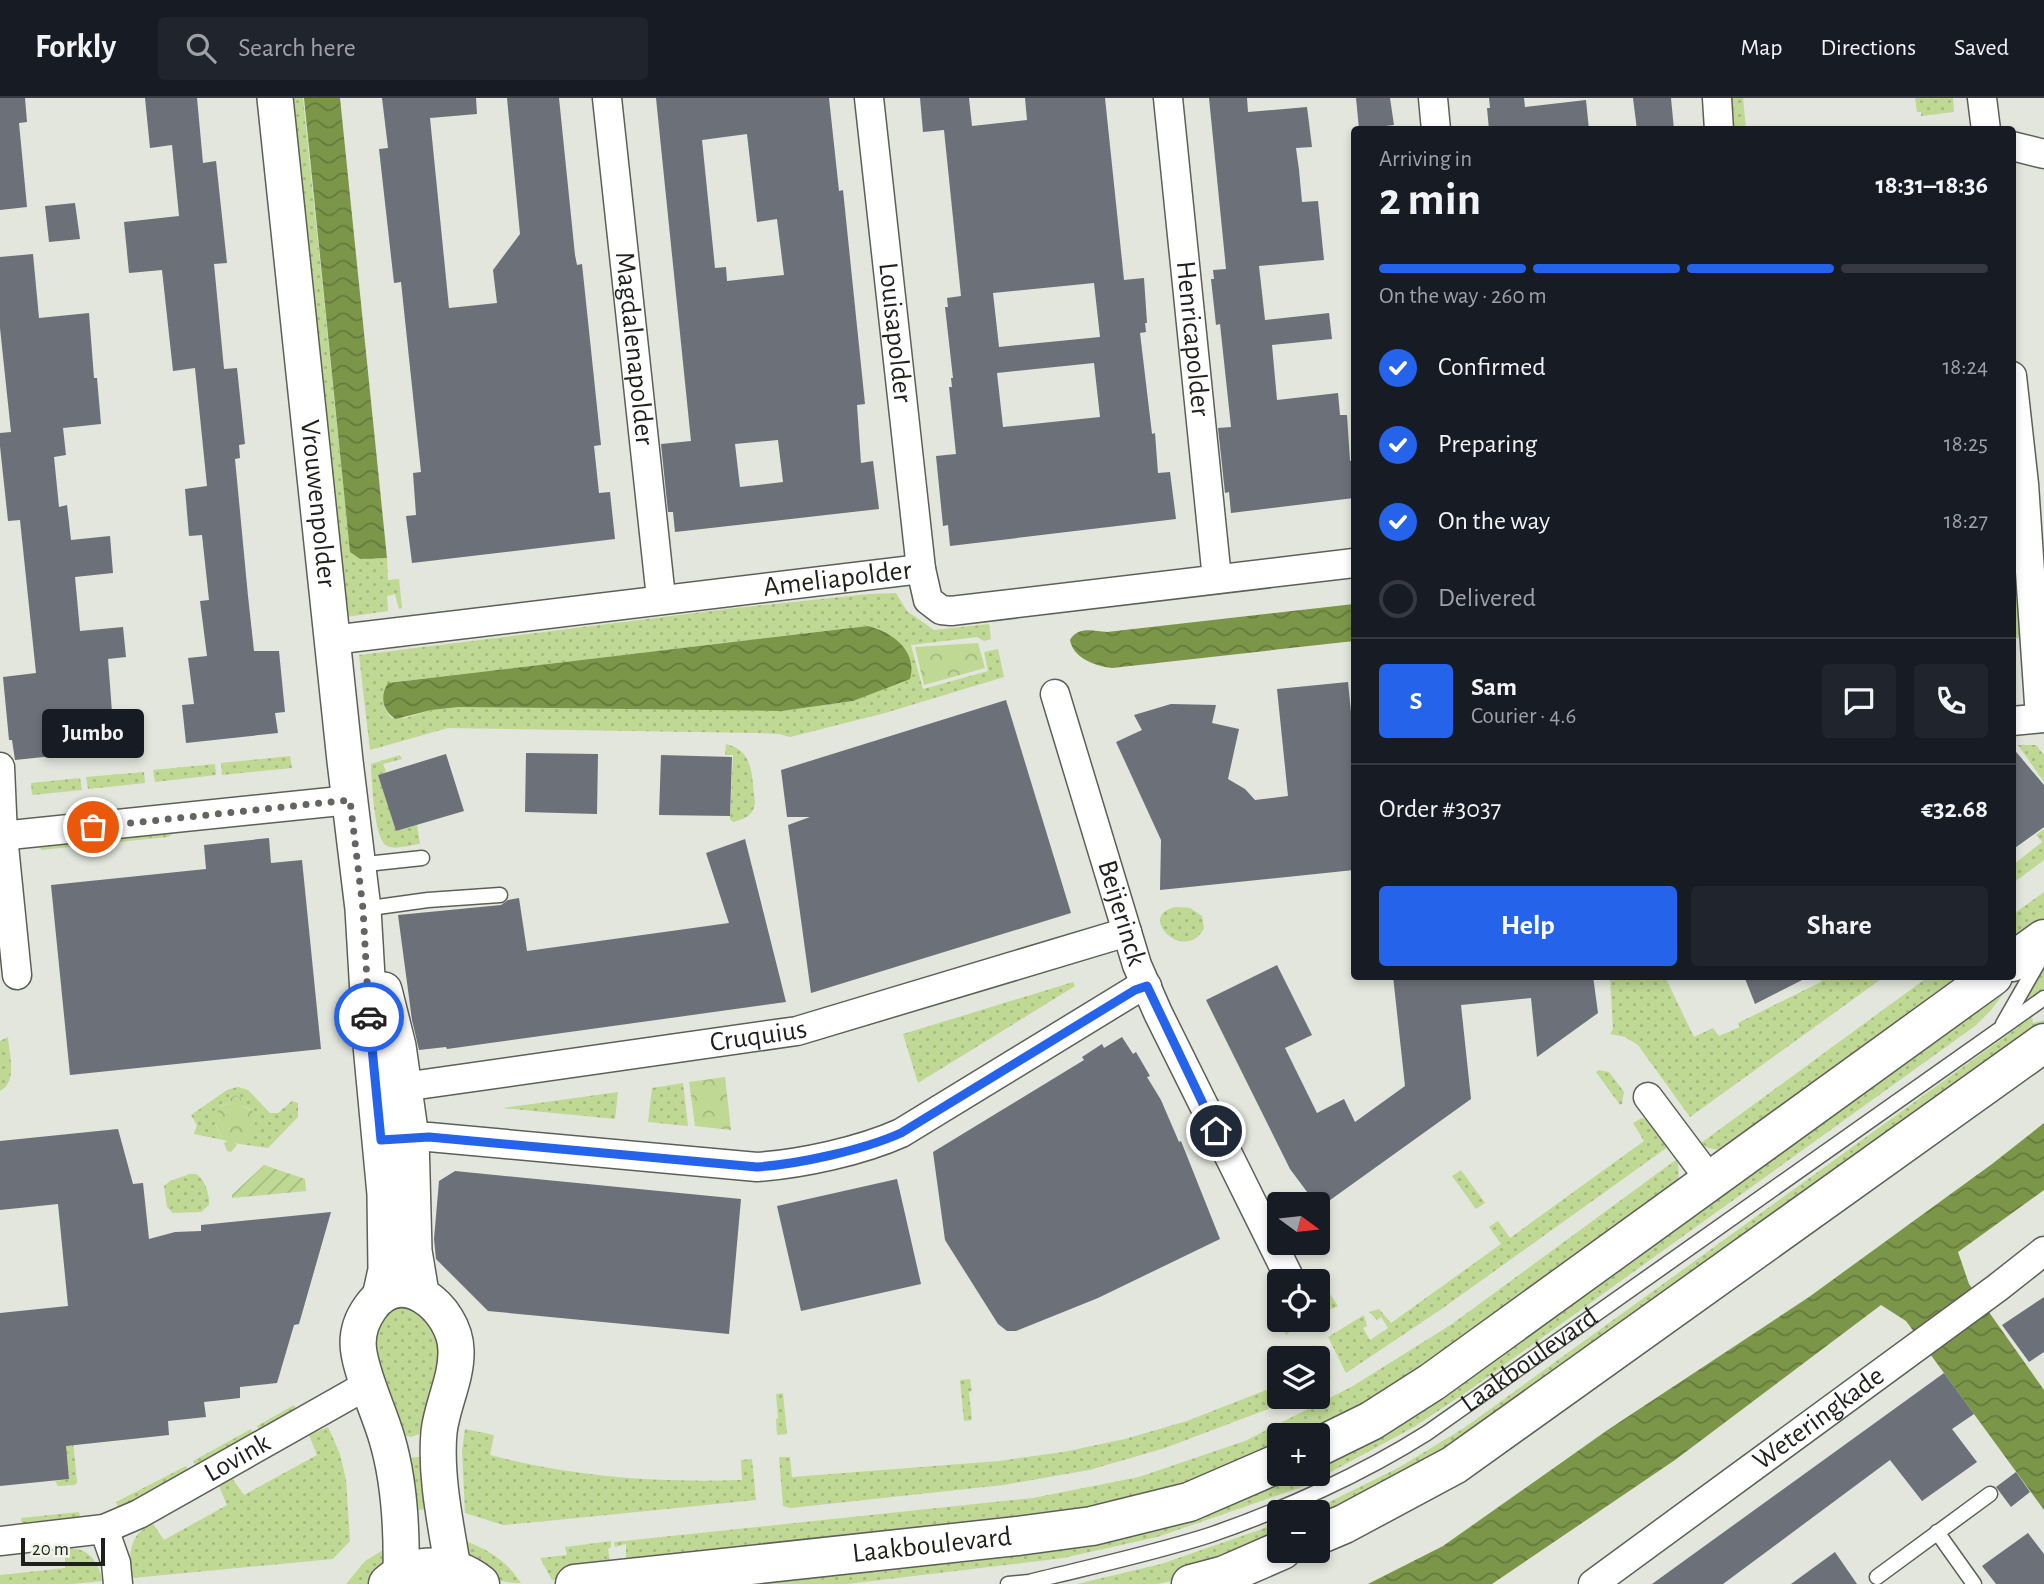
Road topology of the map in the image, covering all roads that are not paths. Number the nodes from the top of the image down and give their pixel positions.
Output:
1 (275, 98) edge
2 (607, 98) edge
3 (869, 98) edge
4 (1168, 98) edge
5 (1433, 98) edge
6 (1717, 98) edge
7 (1982, 98) edge
8 (1436, 126) edge
9 (1720, 126) edge
10 (1986, 126) edge
11 (2016, 147) edge
12 (2044, 154) edge
13 (2016, 390) edge
14 (2032, 444) edge
15 (2018, 485) edge
16 (1351, 563) edge
17 (921, 569) junction
18 (1217, 579) junction
19 (662, 598) junction
20 (332, 640) junction
21 (1055, 694) dead end
22 (2032, 719) edge
23 (0, 766) edge
24 (350, 800) junction
25 (1, 836) edge
26 (422, 858) dead end
27 (357, 865) junction
28 (500, 895) dead end
29 (363, 909) junction
30 (1128, 932) junction
31 (2044, 939) edge
32 (2044, 952) edge
33 (2016, 959) edge
34 (17, 975) dead end
35 (1987, 980) edge
36 (1147, 986) junction
37 (2044, 998) edge
38 (1999, 1030) junction
39 (2044, 1043) edge
40 (390, 1089) junction
41 (1648, 1097) dead end
42 (396, 1139) junction
43 (1711, 1181) junction
44 (2044, 1251) edge
45 (1285, 1269) edge
46 (421, 1293) junction
47 (380, 1297) junction
48 (369, 1384) junction
49 (388, 1441) junction
50 (439, 1441) junction
51 (1330, 1441) edge
52 (1267, 1468) edge
53 (1990, 1494) dead end
54 (104, 1529) junction
55 (1330, 1530) edge
56 (1937, 1532) junction
57 (0, 1541) edge
58 (1267, 1557) edge
59 (466, 1577) edge
60 (1877, 1577) dead end
61 (394, 1580) edge
62 (118, 1584) edge
63 (575, 1584) edge
64 (1008, 1584) edge
65 (1191, 1584) edge
66 (1593, 1584) edge
67 (1974, 1584) edge

1 - 20 street, Vrouwenpolder
2 - 19 street, Magdalenapolder
3 - 17 street, Louisapolder
4 - 18 street, Henricapolder
5 - 8 street
6 - 9 street
7 - 10 street
11 - 12 street
13 - 14 street
14 - 15 street
15 - 22 street
16 - 18 street, Ameliapolder
17 - 18 street, Ameliapolder
17 - 19 street, Ameliapolder
19 - 20 street, Ameliapolder
20 - 24 street, Vrouwenpolder
21 - 30 street, Beijerinck
23 - 25 street
24 - 25 street
24 - 27 street, Vrouwenpolder
25 - 34 street
26 - 27 lane
27 - 29 street, Vrouwenpolder
28 - 29 lane
29 - 40 street, Vrouwenpolder
30 - 36 street, Beijerinck
30 - 40 street, Cruquius
31 - 33 main road
32 - 38 lane, Laakboulevard
35 - 43 main road, Laakboulevard
36 - 42 street
36 - 45 street, Beijerinck
37 - 38 lane, Laakboulevard
38 - 64 lane, Laakboulevard
39 - 55 main road, Laakboulevard
40 - 42 street, Vrouwenpolder
41 - 43 street
42 - 46 street, Vrouwenpolder
42 - 47 street, Vrouwenpolder
43 - 51 main road, Laakboulevard
44 - 66 street, Weteringkade
46 - 47 street
46 - 50 street
47 - 48 street, Vrouwenpolder
48 - 49 street, Vrouwenpolder
48 - 54 street, Lovink
49 - 50 street
49 - 61 street, Vrouwenpolder
50 - 59 street
52 - 63 main road, Laakboulevard
53 - 56 lane
54 - 57 street, Lovink
54 - 62 street
56 - 60 lane
56 - 67 lane
58 - 65 main road
59 - 61 main road

